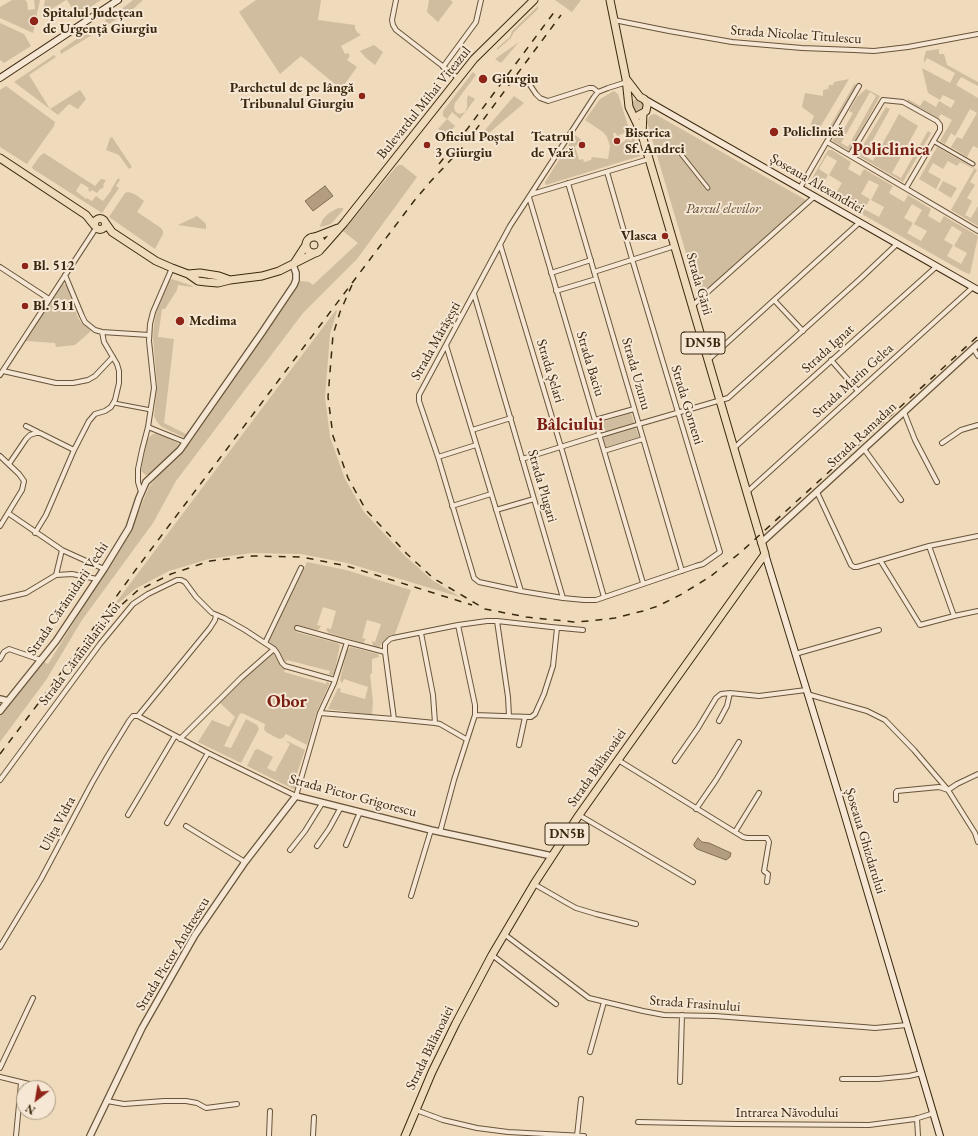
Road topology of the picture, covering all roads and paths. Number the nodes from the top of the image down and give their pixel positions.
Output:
1 (118, 0) edge
2 (396, 0) edge
3 (481, 0) edge
4 (534, 0) edge
5 (610, 0) edge
6 (614, 20) junction
7 (978, 34) edge
8 (443, 67) junction
9 (0, 78) edge
10 (458, 78) junction
11 (626, 80) junction
12 (530, 85) dead end
13 (859, 86) dead end
14 (598, 92) junction
15 (642, 98) junction
16 (629, 104) junction
17 (661, 109) junction
18 (631, 112) junction
19 (644, 112) junction
20 (641, 132) junction
21 (933, 141) junction
22 (827, 142) junction
23 (681, 154) dead end
24 (850, 155) junction
25 (0, 158) edge
26 (649, 159) junction
27 (973, 164) dead end
28 (607, 172) junction
29 (568, 183) junction
30 (708, 188) dead end
31 (800, 188) junction
32 (906, 188) junction
33 (530, 196) junction
34 (815, 196) junction
35 (86, 215) junction
36 (102, 220) junction
37 (860, 222) junction
38 (97, 228) junction
39 (340, 228) junction
40 (978, 230) edge
41 (112, 232) junction
42 (315, 238) junction
43 (500, 244) junction
44 (897, 244) junction
45 (306, 245) junction
46 (675, 246) junction
47 (322, 248) junction
48 (315, 253) junction
49 (632, 259) junction
50 (591, 260) junction
51 (292, 265) junction
52 (936, 266) junction
53 (0, 267) edge
54 (172, 268) junction
55 (594, 272) junction
56 (551, 273) junction
57 (66, 275) junction
58 (596, 279) junction
59 (976, 288) edge
60 (556, 291) junction
61 (474, 294) junction
62 (49, 299) junction
63 (774, 300) junction
64 (692, 306) junction
65 (803, 331) junction
66 (102, 332) junction
67 (149, 335) junction
68 (446, 344) junction
69 (976, 346) edge
70 (978, 356) edge
71 (113, 357) junction
72 (708, 360) junction
73 (831, 360) junction
74 (1, 373) edge
75 (858, 391) junction
76 (720, 400) junction
77 (114, 403) junction
78 (634, 409) junction
79 (151, 410) junction
80 (904, 412) junction
81 (678, 413) junction
82 (511, 418) junction
83 (595, 420) junction
84 (639, 424) junction
85 (978, 425) edge
86 (26, 426) dead end
87 (148, 427) junction
88 (472, 430) junction
89 (40, 433) junction
90 (599, 436) junction
91 (643, 439) junction
92 (185, 442) junction
93 (942, 443) dead end
94 (476, 445) junction
95 (561, 447) junction
96 (734, 448) junction
97 (864, 449) junction
98 (74, 450) junction
99 (604, 451) junction
100 (0, 456) edge
101 (438, 457) junction
102 (522, 459) junction
103 (9, 464) junction
104 (937, 482) dead end
105 (141, 492) junction
106 (747, 492) junction
107 (817, 492) junction
108 (491, 494) junction
109 (534, 499) junction
110 (901, 500) dead end
111 (452, 506) junction
112 (496, 510) junction
113 (8, 513) junction
114 (0, 526) edge
115 (35, 532) junction
116 (978, 536) edge
117 (761, 543) junction
118 (929, 546) junction
119 (62, 550) junction
120 (765, 554) junction
121 (880, 560) junction
122 (301, 568) dead end
123 (104, 569) junction
124 (682, 571) junction
125 (56, 575) junction
126 (97, 579) junction
127 (643, 583) junction
128 (521, 591) junction
129 (604, 597) junction
130 (0, 598) edge
131 (562, 598) junction
132 (978, 611) edge
133 (216, 615) junction
134 (954, 616) junction
135 (497, 621) junction
136 (458, 625) junction
137 (297, 628) dead end
138 (557, 628) junction
139 (584, 630) dead end
140 (879, 630) dead end
141 (421, 633) junction
142 (347, 642) junction
143 (265, 643) junction
144 (274, 649) junction
145 (385, 652) junction
146 (795, 654) junction
147 (0, 660) edge
148 (40, 660) junction
149 (335, 680) junction
150 (807, 692) junction
151 (730, 694) junction
152 (0, 699) edge
153 (8, 701) junction
154 (0, 711) edge
155 (320, 713) junction
156 (475, 715) junction
157 (138, 716) junction
158 (509, 716) junction
159 (525, 717) junction
160 (394, 719) junction
161 (719, 721) dead end
162 (435, 723) junction
163 (175, 736) junction
164 (180, 739) junction
165 (466, 739) junction
166 (739, 742) dead end
167 (519, 745) dead end
168 (208, 753) junction
169 (618, 760) junction
170 (675, 761) dead end
171 (978, 774) edge
172 (0, 780) edge
173 (948, 790) junction
174 (758, 793) dead end
175 (296, 796) junction
176 (896, 800) dead end
177 (323, 802) junction
178 (341, 807) junction
179 (696, 809) junction
180 (360, 812) junction
181 (128, 815) dead end
182 (579, 815) junction
183 (167, 823) dead end
184 (186, 826) dead end
185 (431, 830) junction
186 (440, 832) junction
187 (735, 832) junction
188 (976, 833) edge
189 (978, 842) edge
190 (317, 846) dead end
191 (346, 846) dead end
192 (290, 850) dead end
193 (552, 856) junction
194 (245, 862) junction
195 (692, 882) dead end
196 (767, 882) dead end
197 (534, 884) junction
198 (411, 896) dead end
199 (636, 924) dead end
200 (504, 934) junction
201 (0, 947) edge
202 (492, 955) junction
203 (33, 998) dead end
204 (604, 1002) junction
205 (556, 1004) dead end
206 (682, 1015) junction
207 (908, 1025) junction
208 (590, 1052) dead end
209 (0, 1068) edge
210 (922, 1074) junction
211 (0, 1077) edge
212 (842, 1079) dead end
213 (16, 1082) edge
214 (680, 1082) dead end
215 (581, 1099) dead end
216 (107, 1101) junction
217 (237, 1104) dead end
218 (415, 1110) junction
219 (270, 1111) dead end
220 (934, 1113) junction
221 (314, 1117) dead end
222 (917, 1118) junction
223 (18, 1120) edge
224 (638, 1122) dead end
225 (16, 1136) edge
226 (90, 1136) edge
227 (269, 1136) edge
228 (313, 1136) edge
229 (404, 1136) edge
230 (577, 1136) edge
231 (584, 1136) edge
232 (918, 1136) edge
233 (940, 1136) edge

1 - 9 main road
2 - 8 street
3 - 8 street
4 - 10 main road, Bulevardul Mihai Viteazul
5 - 6 main road, DN5B
6 - 7 street, Strada Nicolae Titulescu
6 - 11 main road, DN5B
8 - 10 street
10 - 39 main road, Bulevardul Mihai Viteazul
11 - 14 street
11 - 15 main road, DN5B
11 - 16 main road, DN5B
12 - 14 street
13 - 22 street
14 - 33 street, Strada Mărășești
15 - 16 main road
15 - 17 main road, Șoseaua Alexandriei
15 - 19 main road, DN5B
16 - 18 main road, DN5B
17 - 19 main road
17 - 31 main road, Șoseaua Alexandriei
18 - 19 main road
18 - 20 main road, DN5B
19 - 20 main road, Strada Gării / DN5B
20 - 26 main road, Strada Gării / DN5B
21 - 24 street
21 - 27 street
21 - 32 street
22 - 24 street
22 - 31 street
23 - 30 street
24 - 32 street
25 - 35 main road
26 - 28 street
26 - 46 main road, Strada Gării / DN5B
28 - 29 street
28 - 49 street, Strada Gorneni
29 - 33 street
29 - 50 street, Strada Uzunu
31 - 34 main road, Șoseaua Alexandriei
32 - 40 street
33 - 43 street, Strada Mărășești
33 - 56 street, Strada Baciu
34 - 37 main road, Șoseaua Alexandriei
34 - 64 street
35 - 36 main road
35 - 38 main road
36 - 38 main road
36 - 38 main road
36 - 41 main road
37 - 44 main road, Șoseaua Alexandriei
37 - 63 street
38 - 41 main road
38 - 57 street
39 - 42 main road
39 - 47 main road, Bulevardul Mihai Viteazul
41 - 54 main road
42 - 45 main road
42 - 47 main road
43 - 61 street, Strada Mărășești
43 - 95 street, Strada Șelari
44 - 52 main road, Șoseaua Alexandriei
44 - 65 street
45 - 48 main road
45 - 51 main road
46 - 49 street
46 - 64 main road, Strada Gării / DN5B
47 - 48 main road
48 - 51 main road
49 - 55 street
49 - 81 street, Strada Gorneni
50 - 55 street, Strada Uzunu
50 - 56 street
51 - 54 main road
51 - 92 street, Strada Cărămidarii Vechi
52 - 59 main road, Șoseaua Alexandriei
52 - 73 street, Strada Ignat
53 - 62 street
54 - 67 street, Strada Cărămidarii Vechi
55 - 58 street, Strada Uzunu
56 - 60 street, Strada Baciu
57 - 62 street
57 - 66 street
58 - 60 street
58 - 78 street, Strada Uzunu
59 - 75 street, Strada Marin Gelea
60 - 83 street, Strada Baciu
61 - 68 street, Strada Mărășești
61 - 82 street, Strada Plugari
62 - 74 street
63 - 65 street
63 - 72 street
64 - 72 main road, Strada Gării / DN5B
65 - 76 street
66 - 67 street
66 - 71 street
67 - 79 street, Strada Cărămidarii Vechi
68 - 88 street
68 - 101 street, Strada Mărășești
69 - 70 street
69 - 80 street, Strada Ramadan
71 - 74 street
71 - 77 street
72 - 76 main road, Strada Gării / DN5B
73 - 75 street
73 - 96 street, Strada Ignat
75 - 106 street, Strada Marin Gelea
76 - 81 street
76 - 96 main road, Strada Gării / DN5B
77 - 79 street
77 - 98 street
78 - 83 street
78 - 84 street, Strada Uzunu
79 - 87 street, Strada Cărămidarii Vechi
80 - 97 street, Strada Ramadan
80 - 104 street
81 - 84 street
81 - 124 street, Strada Gorneni
82 - 88 street
82 - 102 street, Strada Plugari
83 - 90 street, Strada Baciu
84 - 90 street
84 - 91 street, Strada Uzunu
85 - 93 street
86 - 89 street
87 - 92 street
87 - 105 street, Strada Cărămidarii Vechi
88 - 94 street
89 - 98 street
89 - 103 street
90 - 95 street
90 - 99 street, Strada Baciu
91 - 99 street
91 - 124 street, Strada Uzunu
92 - 105 street, Strada Cărămidarii Vechi
94 - 101 street
94 - 108 street
95 - 102 street
95 - 129 street, Strada Șelari
96 - 106 main road, Strada Gării / DN5B
97 - 107 street, Strada Ramadan
97 - 110 street
98 - 115 street
99 - 127 street, Strada Baciu
100 - 103 street
101 - 111 street, Strada Mărășești
102 - 109 street, Strada Plugari
103 - 113 street
105 - 123 street, Strada Cărămidarii Vechi
106 - 117 main road, Strada Gării / DN5B
107 - 117 street, Strada Ramadan
107 - 121 street
108 - 111 street
108 - 112 street
109 - 112 street
109 - 131 street, Strada Plugari
111 - 128 street, Strada Mărășești
112 - 128 street
113 - 114 street
113 - 115 street
115 - 119 street
116 - 118 street
117 - 120 main road, Strada Gării / DN5B
118 - 121 street
118 - 134 street
119 - 123 street
119 - 125 street
120 - 146 main road, Șoseaua Ghizdarului
120 - 169 main road, Strada Bălănoaiei / DN5B
121 - 134 street
122 - 143 street
123 - 126 street, Strada Cărămidarii Vechi
124 - 127 street
125 - 126 street
125 - 130 street
126 - 148 street, Strada Cărămidarii Vechi
127 - 129 street
128 - 131 street
129 - 131 street
132 - 134 street
133 - 143 street, Strada Cărămidarii Noi
133 - 157 street, Ulița Vidra
133 - 172 street, Strada Cărămidarii Noi
135 - 136 street
135 - 138 street
135 - 158 street
136 - 141 street
136 - 156 street
137 - 142 street
138 - 139 street
138 - 159 street
140 - 146 street
141 - 145 street
141 - 162 street
142 - 145 street
142 - 149 street
143 - 144 street, Strada Cărămidarii Noi
144 - 149 street, Strada Cărămidarii Noi
144 - 164 street
145 - 160 street
146 - 150 main road, Șoseaua Ghizdarului
147 - 148 street
148 - 153 street, Strada Cărămidarii Vechi
149 - 155 street
150 - 151 street
150 - 173 street
150 - 207 main road, Șoseaua Ghizdarului
151 - 161 street
151 - 170 street
152 - 153 street
153 - 154 street, Strada Cărămidarii Vechi
155 - 160 street
155 - 175 street
156 - 158 street
156 - 165 street
157 - 163 street, Strada Pictor Grigorescu
157 - 201 street, Ulița Vidra
158 - 159 street
159 - 167 street
160 - 162 street
162 - 165 street
163 - 164 street, Strada Pictor Grigorescu
163 - 181 street
164 - 168 street, Strada Pictor Grigorescu
165 - 186 street
166 - 179 street
168 - 175 street, Strada Pictor Grigorescu
168 - 183 street
169 - 179 street
169 - 182 main road, Strada Bălănoaiei / DN5B
171 - 173 street
173 - 176 street
173 - 188 street
174 - 187 street
175 - 177 street, Strada Pictor Grigorescu
175 - 194 street, Strada Pictor Andreescu
177 - 178 street, Strada Pictor Grigorescu
177 - 192 street
178 - 180 street, Strada Pictor Grigorescu
178 - 190 street
179 - 187 street
180 - 185 street, Strada Pictor Grigorescu
180 - 191 street
182 - 193 main road, Strada Bălănoaiei / DN5B
182 - 195 street
184 - 194 street
185 - 186 street, Strada Pictor Grigorescu
185 - 198 street
186 - 193 street, Strada Pictor Grigorescu
187 - 196 street
188 - 189 street
193 - 197 main road, Strada Bălănoaiei / DN5B
194 - 216 street, Strada Pictor Andreescu
197 - 199 street
197 - 200 main road, Strada Bălănoaiei / DN5B
200 - 202 main road, Strada Bălănoaiei / DN5B
200 - 204 street, Strada Frasinului
202 - 205 street
202 - 218 main road, Strada Bălănoaiei / DN5B
203 - 209 street
204 - 206 street, Strada Frasinului
204 - 208 street
206 - 207 street, Strada Frasinului
206 - 214 street
207 - 210 main road, Șoseaua Ghizdarului
210 - 212 street
210 - 220 main road, Șoseaua Ghizdarului
211 - 213 street
215 - 230 street
216 - 217 street
216 - 226 street, Strada Pictor Andreescu
218 - 229 main road, Strada Bălănoaiei / DN5B
218 - 230 street
219 - 227 street
220 - 222 street, Intrarea Năvodului
220 - 233 main road, Șoseaua Ghizdarului
221 - 228 street
222 - 224 street, Intrarea Năvodului
222 - 232 street
223 - 225 street
230 - 231 street

